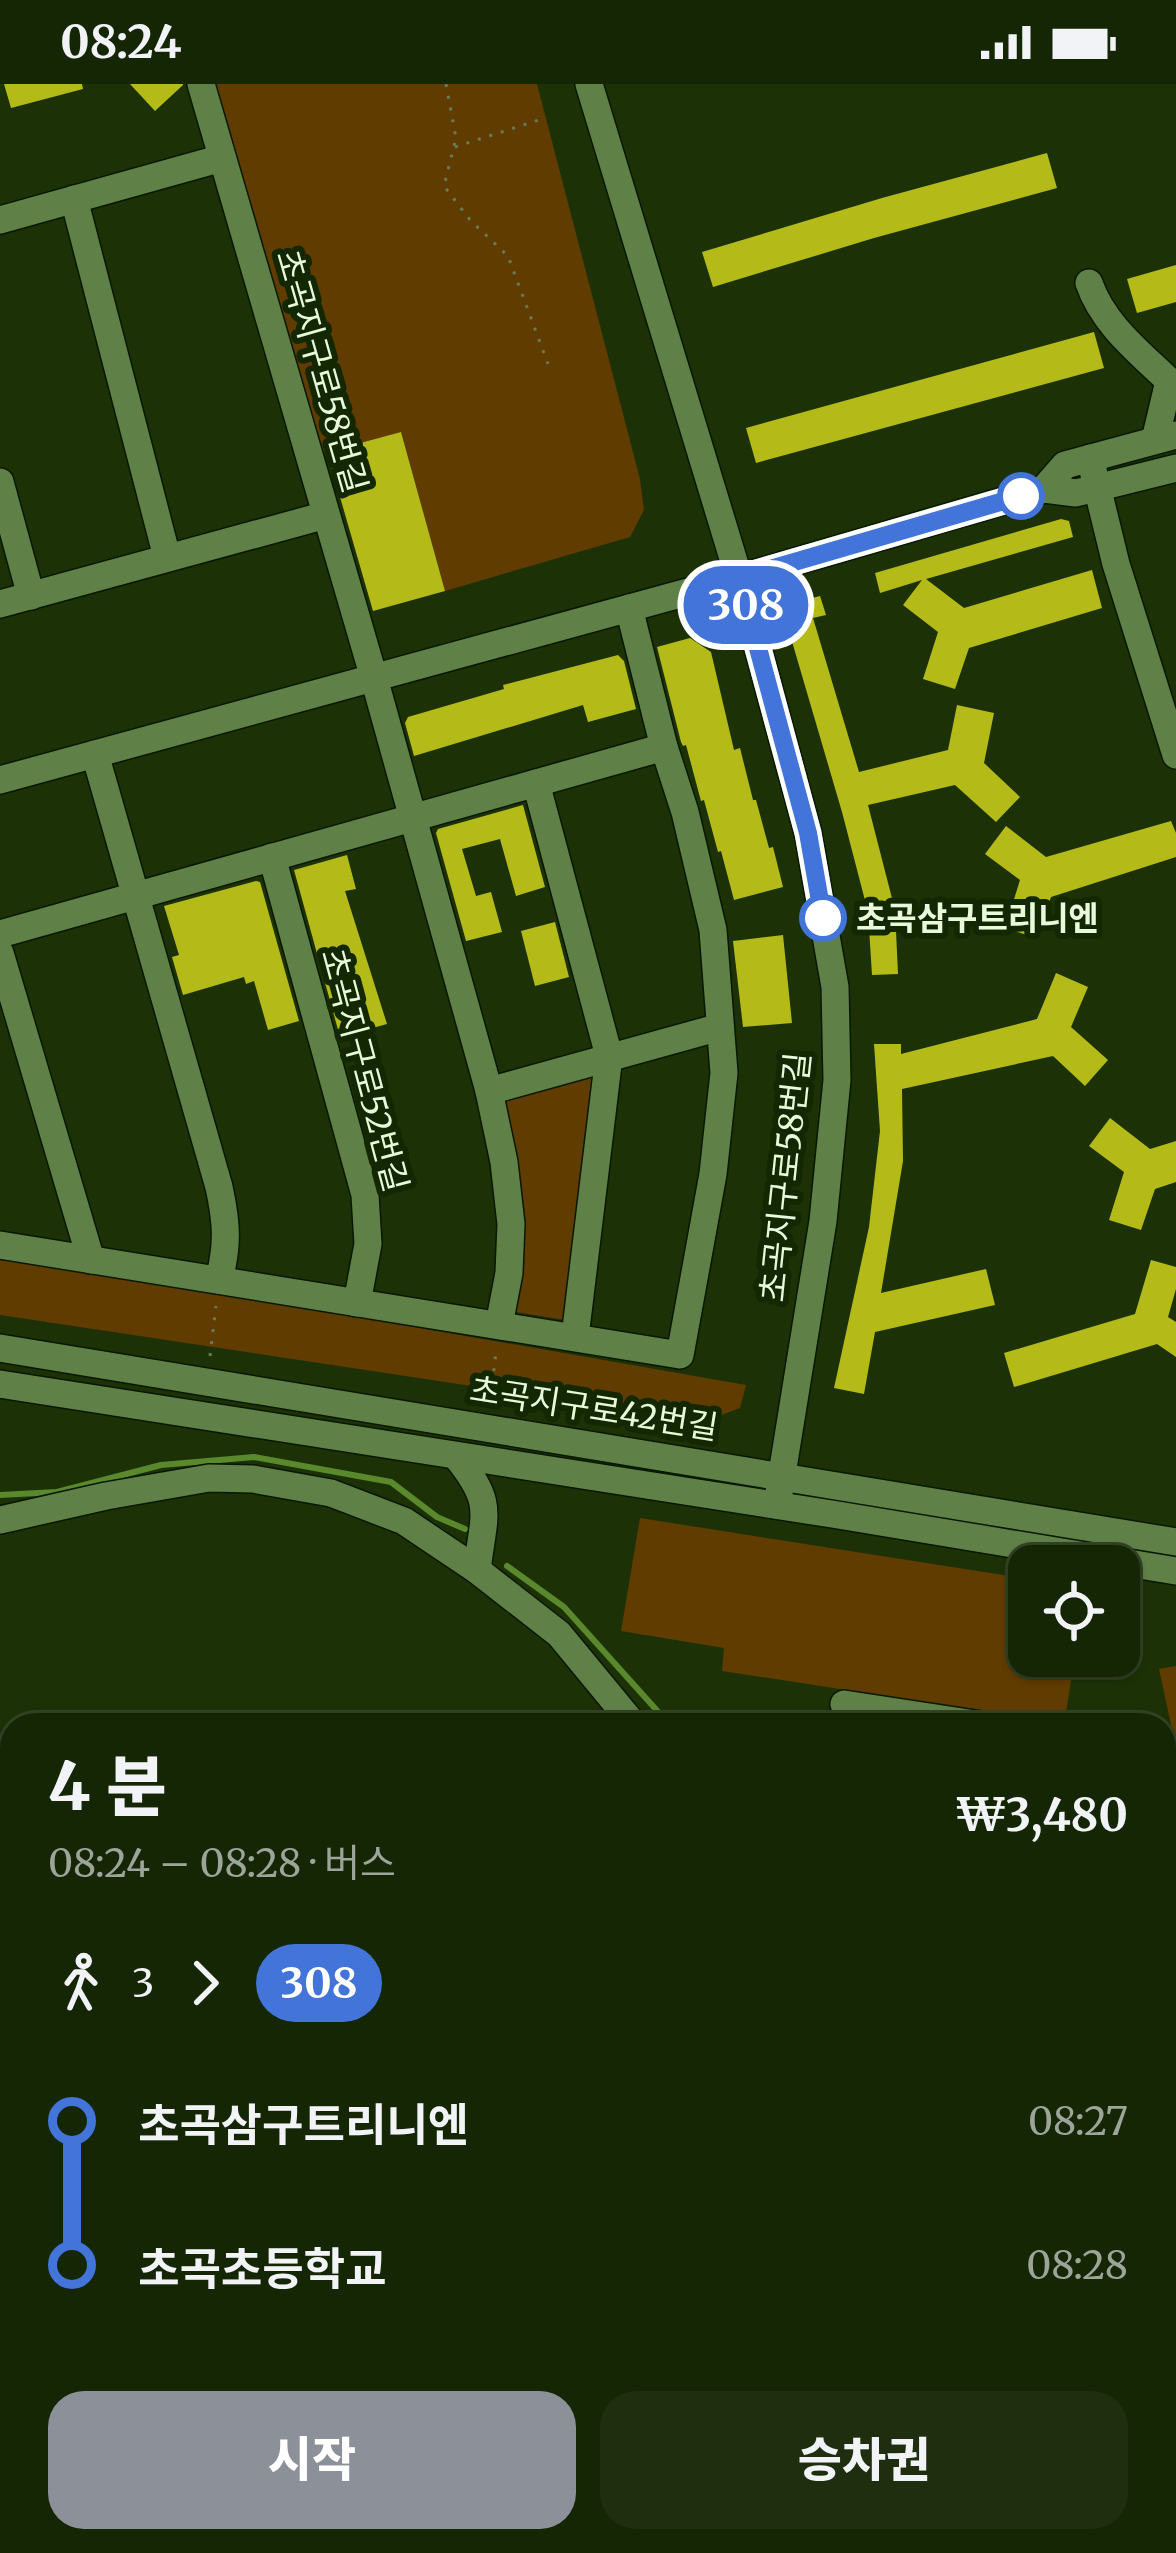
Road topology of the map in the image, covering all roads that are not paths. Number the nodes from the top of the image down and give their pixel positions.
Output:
1 (201, 84) edge
2 (589, 84) edge
3 (222, 158) junction
4 (74, 200) junction
5 (0, 220) edge
6 (1089, 283) dead end
7 (1173, 382) edge
8 (1166, 438) edge
9 (1090, 458) junction
10 (1176, 468) edge
11 (0, 482) edge
12 (1044, 489) junction
13 (1098, 489) junction
14 (326, 514) junction
15 (167, 557) junction
16 (739, 578) junction
17 (31, 596) junction
18 (0, 604) edge
19 (629, 608) junction
20 (374, 678) junction
21 (664, 747) junction
22 (95, 754) junction
23 (1176, 755) edge
24 (0, 780) edge
25 (536, 783) junction
26 (412, 818) junction
27 (272, 857) junction
28 (136, 896) junction
29 (0, 934) edge
30 (0, 953) edge
31 (720, 1027) junction
32 (609, 1056) junction
33 (489, 1090) junction
34 (0, 1246) edge
35 (91, 1260) junction
36 (219, 1280) junction
37 (358, 1303) junction
38 (499, 1325) junction
39 (575, 1337) junction
40 (0, 1348) edge
41 (0, 1384) edge
42 (456, 1456) junction
43 (535, 1469) junction
44 (782, 1475) junction
45 (485, 1503) junction
46 (777, 1505) junction
47 (0, 1520) edge
48 (1176, 1542) edge
49 (477, 1570) junction
50 (1176, 1571) edge
51 (844, 1704) dead end
52 (624, 1713) edge
53 (903, 1713) edge

1 - 3 street, 초곡지구로58번길
2 - 16 street, 초곡지구로58번길
3 - 4 street
3 - 14 street, 초곡지구로58번길
4 - 5 street
4 - 15 street
6 - 7 street
7 - 8 street
8 - 9 street
9 - 12 street
9 - 13 street
10 - 13 street
11 - 17 street
12 - 13 street
12 - 16 street
13 - 23 street
14 - 15 street
14 - 20 street, 초곡지구로58번길
15 - 17 street
16 - 19 street
16 - 44 street, 초곡지구로58번길
17 - 18 street
19 - 20 street
19 - 21 street
20 - 22 street
20 - 26 street, 초곡지구로58번길
21 - 25 street
21 - 31 street
22 - 24 street
22 - 28 street
25 - 26 street
25 - 32 street
26 - 27 street
26 - 33 street, 초곡지구로58번길
27 - 28 street
27 - 37 street, 초곡지구로52번길
28 - 29 street
28 - 36 street
30 - 35 street
31 - 32 street
31 - 39 street
32 - 33 street
32 - 39 street
33 - 38 street, 초곡지구로58번길
34 - 35 street
35 - 36 street
36 - 37 street
37 - 38 street
38 - 39 street
40 - 44 street, 초곡지구로42번길
41 - 42 street, 초곡지구로42번길
42 - 43 street, 초곡지구로42번길
42 - 45 street
43 - 45 street
43 - 46 street, 초곡지구로42번길
44 - 46 street, 초곡지구로58번길
44 - 48 street, 초곡지구로42번길
45 - 49 street
46 - 50 street, 초곡지구로42번길
47 - 49 street
49 - 52 street
51 - 53 street

